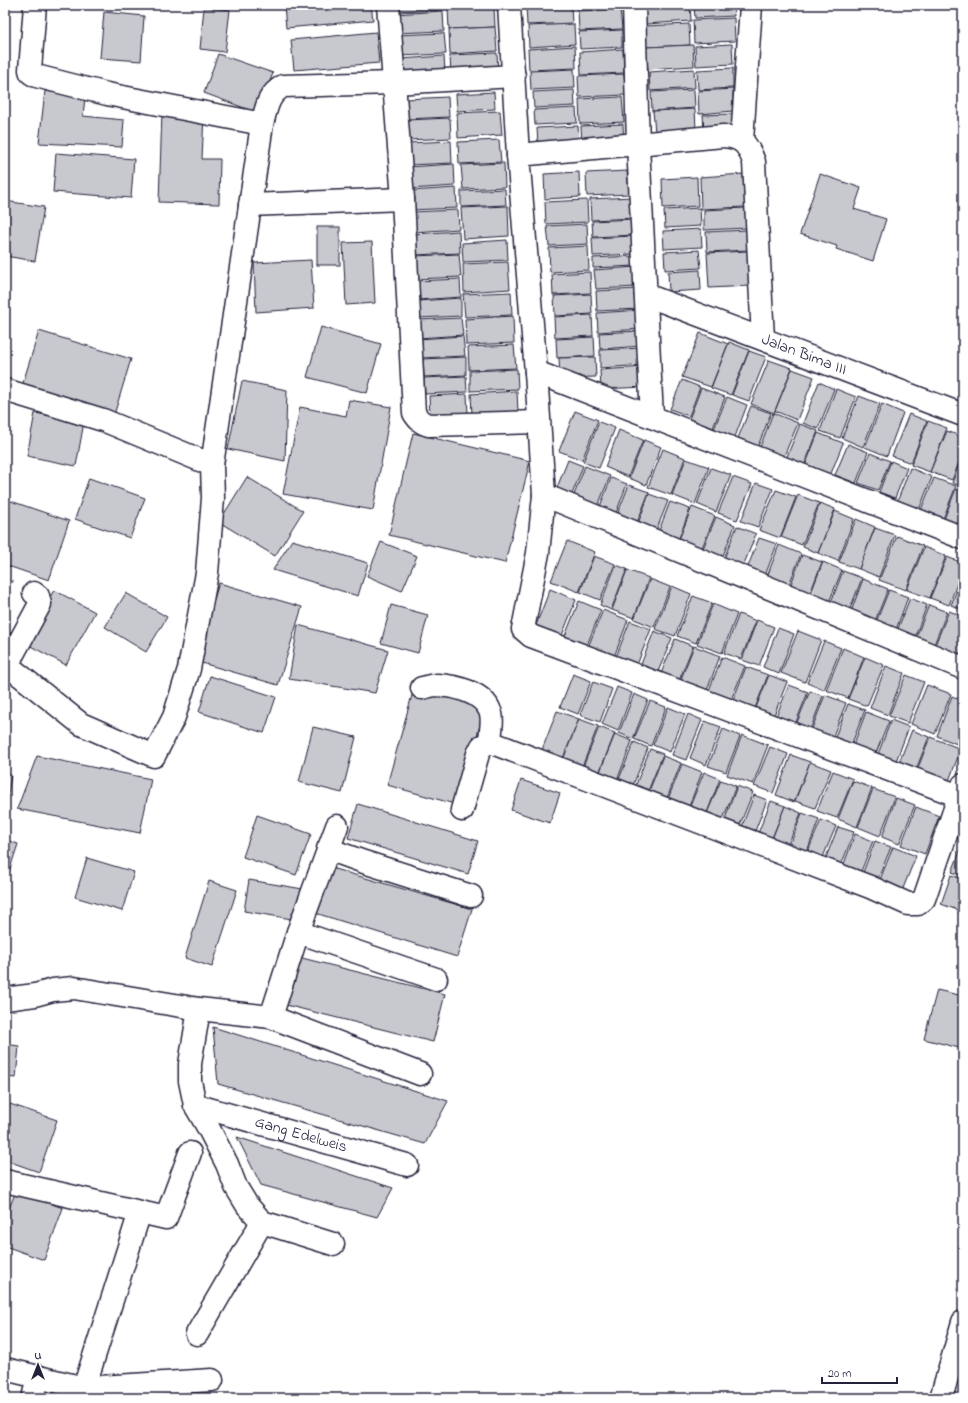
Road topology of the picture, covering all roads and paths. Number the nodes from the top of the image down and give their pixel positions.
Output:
1 (35, 5) edge
2 (388, 5) edge
3 (509, 5) edge
4 (634, 5) edge
5 (751, 5) edge
6 (514, 76) junction
7 (394, 82) junction
8 (262, 124) junction
9 (742, 141) junction
10 (638, 145) junction
11 (518, 155) junction
12 (403, 199) junction
13 (250, 205) junction
14 (646, 295) junction
15 (763, 339) junction
16 (536, 372) junction
17 (5, 390) edge
18 (963, 415) edge
19 (652, 417) junction
20 (538, 422) junction
21 (212, 465) junction
22 (544, 495) junction
23 (963, 538) edge
24 (34, 592) dead end
25 (6, 666) edge
26 (963, 668) edge
27 (422, 688) dead end
28 (490, 742) junction
29 (961, 791) edge
30 (462, 810) dead end
31 (337, 826) dead end
32 (328, 849) junction
33 (471, 896) dead end
34 (298, 932) junction
35 (436, 979) dead end
36 (5, 998) edge
37 (198, 1009) junction
38 (271, 1016) junction
39 (420, 1074) dead end
40 (195, 1105) junction
41 (190, 1153) dead end
42 (407, 1165) dead end
43 (5, 1181) edge
44 (140, 1212) junction
45 (262, 1222) junction
46 (333, 1244) dead end
47 (963, 1322) edge
48 (197, 1334) dead end
49 (5, 1369) edge
50 (38, 1377) junction
51 (212, 1380) dead end
52 (84, 1388) junction
53 (166, 1390) edge
54 (33, 1398) edge
55 (941, 1398) edge

1 - 8 street
2 - 7 street
3 - 6 street
4 - 10 street
5 - 9 street
6 - 7 street
6 - 11 street
7 - 8 street
7 - 12 street
8 - 13 street
9 - 10 street
9 - 15 street
10 - 11 street
10 - 14 street
11 - 16 street
12 - 13 street
12 - 20 street
13 - 21 street
14 - 15 street, Jalan Bima III
14 - 19 street
15 - 18 street, Jalan Bima III
16 - 19 street
16 - 20 street
17 - 21 street
19 - 23 street
20 - 22 street
21 - 25 street
22 - 26 street
22 - 29 street
24 - 25 street
27 - 28 street
28 - 29 street
28 - 30 street
31 - 32 street
32 - 33 street
32 - 34 street
34 - 35 street
34 - 38 street
36 - 37 street
37 - 38 street
37 - 40 street
38 - 39 street
40 - 42 street, Gang Edelweis
40 - 45 street
41 - 44 street
43 - 44 street
44 - 52 street
45 - 46 street
45 - 48 street
47 - 55 street
49 - 50 street
50 - 52 street
50 - 54 street
51 - 53 street
52 - 53 street

